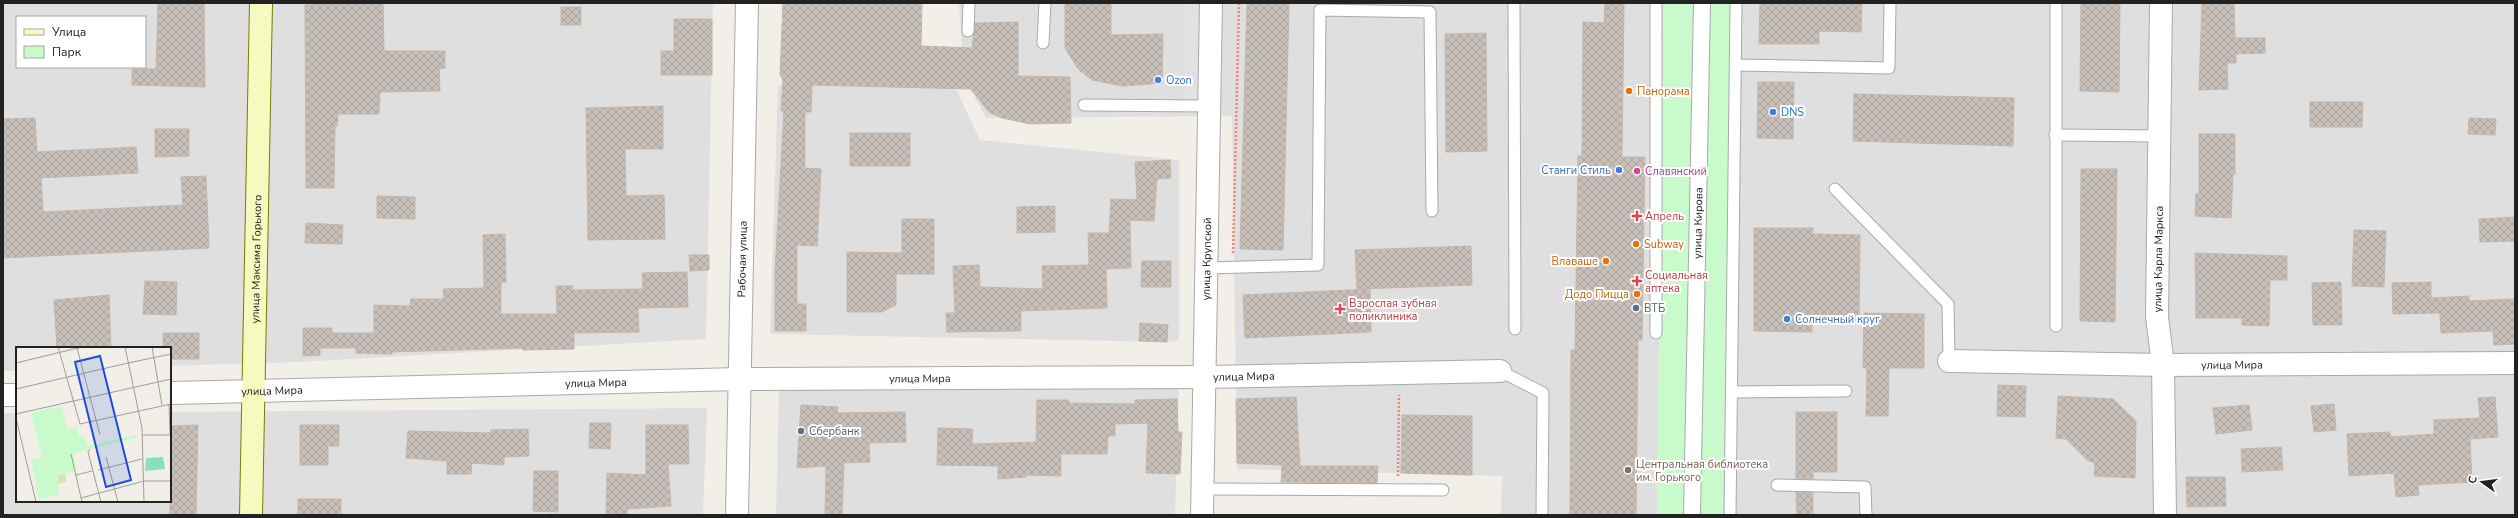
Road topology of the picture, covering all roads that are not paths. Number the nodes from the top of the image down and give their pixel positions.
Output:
1 (261, 3) edge
2 (747, 3) edge
3 (968, 3) edge
4 (1045, 3) edge
5 (1211, 3) edge
6 (1514, 3) edge
7 (1656, 3) edge
8 (1702, 3) edge
9 (1736, 3) edge
10 (1890, 3) edge
11 (2056, 3) edge
12 (2161, 3) edge
13 (968, 31) dead end
14 (1043, 43) dead end
15 (1736, 65) junction
16 (1084, 105) dead end
17 (1209, 106) junction
18 (2055, 135) junction
19 (2160, 136) junction
20 (1836, 189) dead end
21 (1432, 211) dead end
22 (1207, 268) junction
23 (2056, 326) dead end
24 (1515, 329) dead end
25 (1656, 333) dead end
26 (1949, 361) joint
27 (2515, 363) edge
28 (2163, 364) junction
29 (1500, 371) joint
30 (1205, 377) junction
31 (740, 378) junction
32 (1846, 391) dead end
33 (253, 392) junction
34 (1732, 392) junction
35 (171, 393) edge
36 (3, 395) edge
37 (16, 395) edge
38 (1777, 485) dead end
39 (1202, 489) junction
40 (1443, 490) dead end
41 (251, 515) edge
42 (737, 515) edge
43 (1202, 515) edge
44 (1542, 515) edge
45 (1692, 515) edge
46 (1730, 515) edge
47 (1866, 515) edge
48 (2165, 515) edge

1 - 33 main road, улица Максима Горького
2 - 31 street, Рабочая улица
3 - 13 lane
4 - 14 lane
5 - 17 street, улица Крупской
6 - 24 lane
7 - 25 lane
8 - 45 street, улица Кирова
9 - 15 lane
10 - 15 lane
11 - 18 lane
12 - 19 street, улица Карла Маркса
15 - 34 lane
16 - 17 lane
17 - 22 street, улица Крупской
18 - 19 lane
18 - 23 lane
19 - 28 street, улица Карла Маркса
20 - 26 lane
21 - 22 lane
22 - 30 street, улица Крупской
26 - 28 street, улица Мира
27 - 28 street, улица Мира
28 - 48 street, улица Карла Маркса
29 - 30 street, улица Мира
29 - 44 lane, улица Мира
30 - 31 street, улица Мира
30 - 39 street, улица Крупской
31 - 33 street, улица Мира
31 - 42 street, Рабочая улица
32 - 34 lane
33 - 35 street, улица Мира
33 - 41 main road, улица Максима Горького
34 - 46 lane
36 - 37 street
38 - 47 lane
39 - 40 lane
39 - 43 street, улица Крупской

